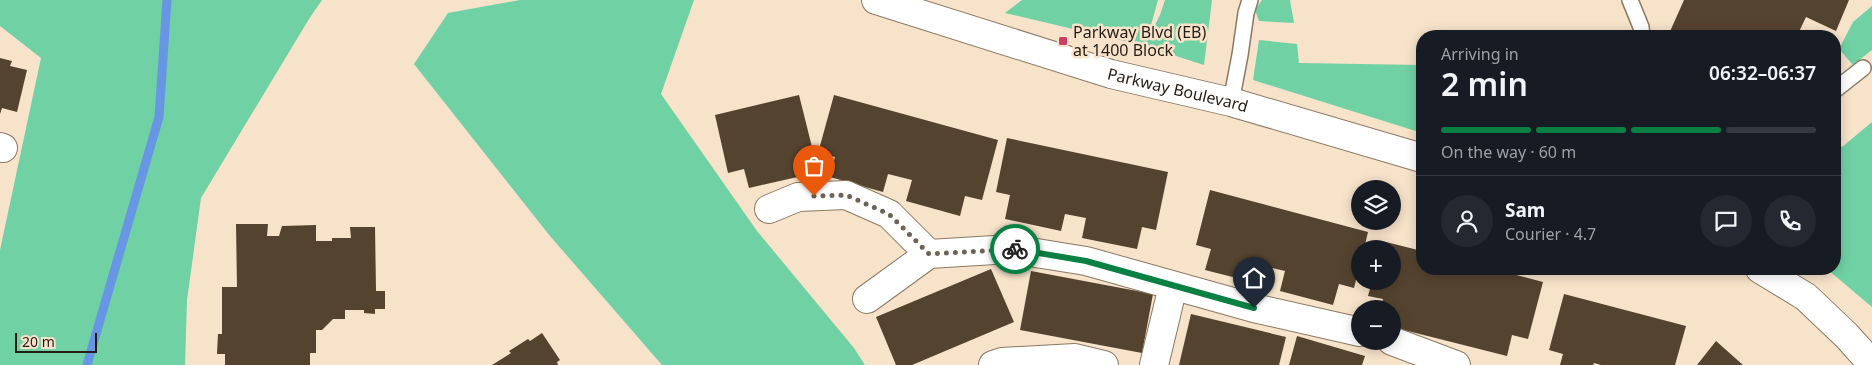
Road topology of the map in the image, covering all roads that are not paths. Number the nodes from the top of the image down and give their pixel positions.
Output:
1 (876, 0) edge
2 (1250, 0) edge
3 (1630, 0) edge
4 (1641, 30) edge
5 (1863, 68) dead end
6 (1841, 85) edge
7 (1231, 102) junction
8 (1416, 156) edge
9 (770, 209) dead end
10 (929, 254) junction
11 (1770, 275) edge
12 (1174, 286) junction
13 (867, 299) dead end
14 (1351, 330) edge
15 (1401, 344) edge
16 (1872, 364) edge
17 (993, 365) edge
18 (1104, 365) edge
19 (1154, 365) edge
20 (1456, 365) edge

1 - 7 street, Parkway Boulevard
2 - 7 lane
3 - 4 lane
5 - 6 lane
7 - 8 street, Parkway Boulevard
9 - 10 street
10 - 12 street
10 - 13 street
11 - 16 street
12 - 14 street
12 - 19 street
15 - 20 street
17 - 18 street

